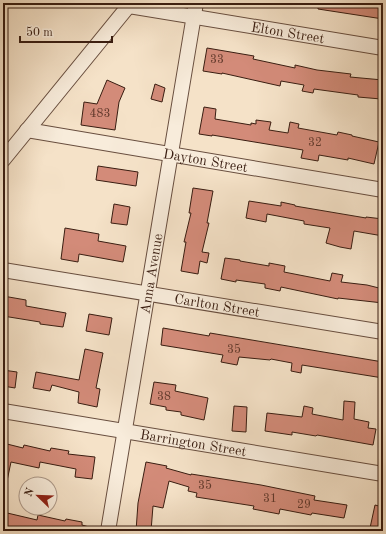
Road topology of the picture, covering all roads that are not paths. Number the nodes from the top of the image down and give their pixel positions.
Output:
1 (130, 4) edge
2 (195, 10) edge
3 (383, 48) edge
4 (27, 130) junction
5 (171, 155) junction
6 (3, 160) edge
7 (383, 190) edge
8 (3, 270) edge
9 (147, 293) junction
10 (383, 332) edge
11 (3, 411) edge
12 (124, 432) junction
13 (383, 474) edge
14 (108, 531) edge

1 - 2 street
1 - 4 street
2 - 3 street, Elton Street
2 - 5 street, Anna Avenue
4 - 5 street, Dayton Street
4 - 6 street
5 - 7 street, Dayton Street
5 - 9 street, Anna Avenue
8 - 9 street, Carlton Street
9 - 10 street, Carlton Street
9 - 12 street, Anna Avenue
11 - 12 street, Barrington Street
12 - 13 street, Barrington Street
12 - 14 street, Anna Avenue

